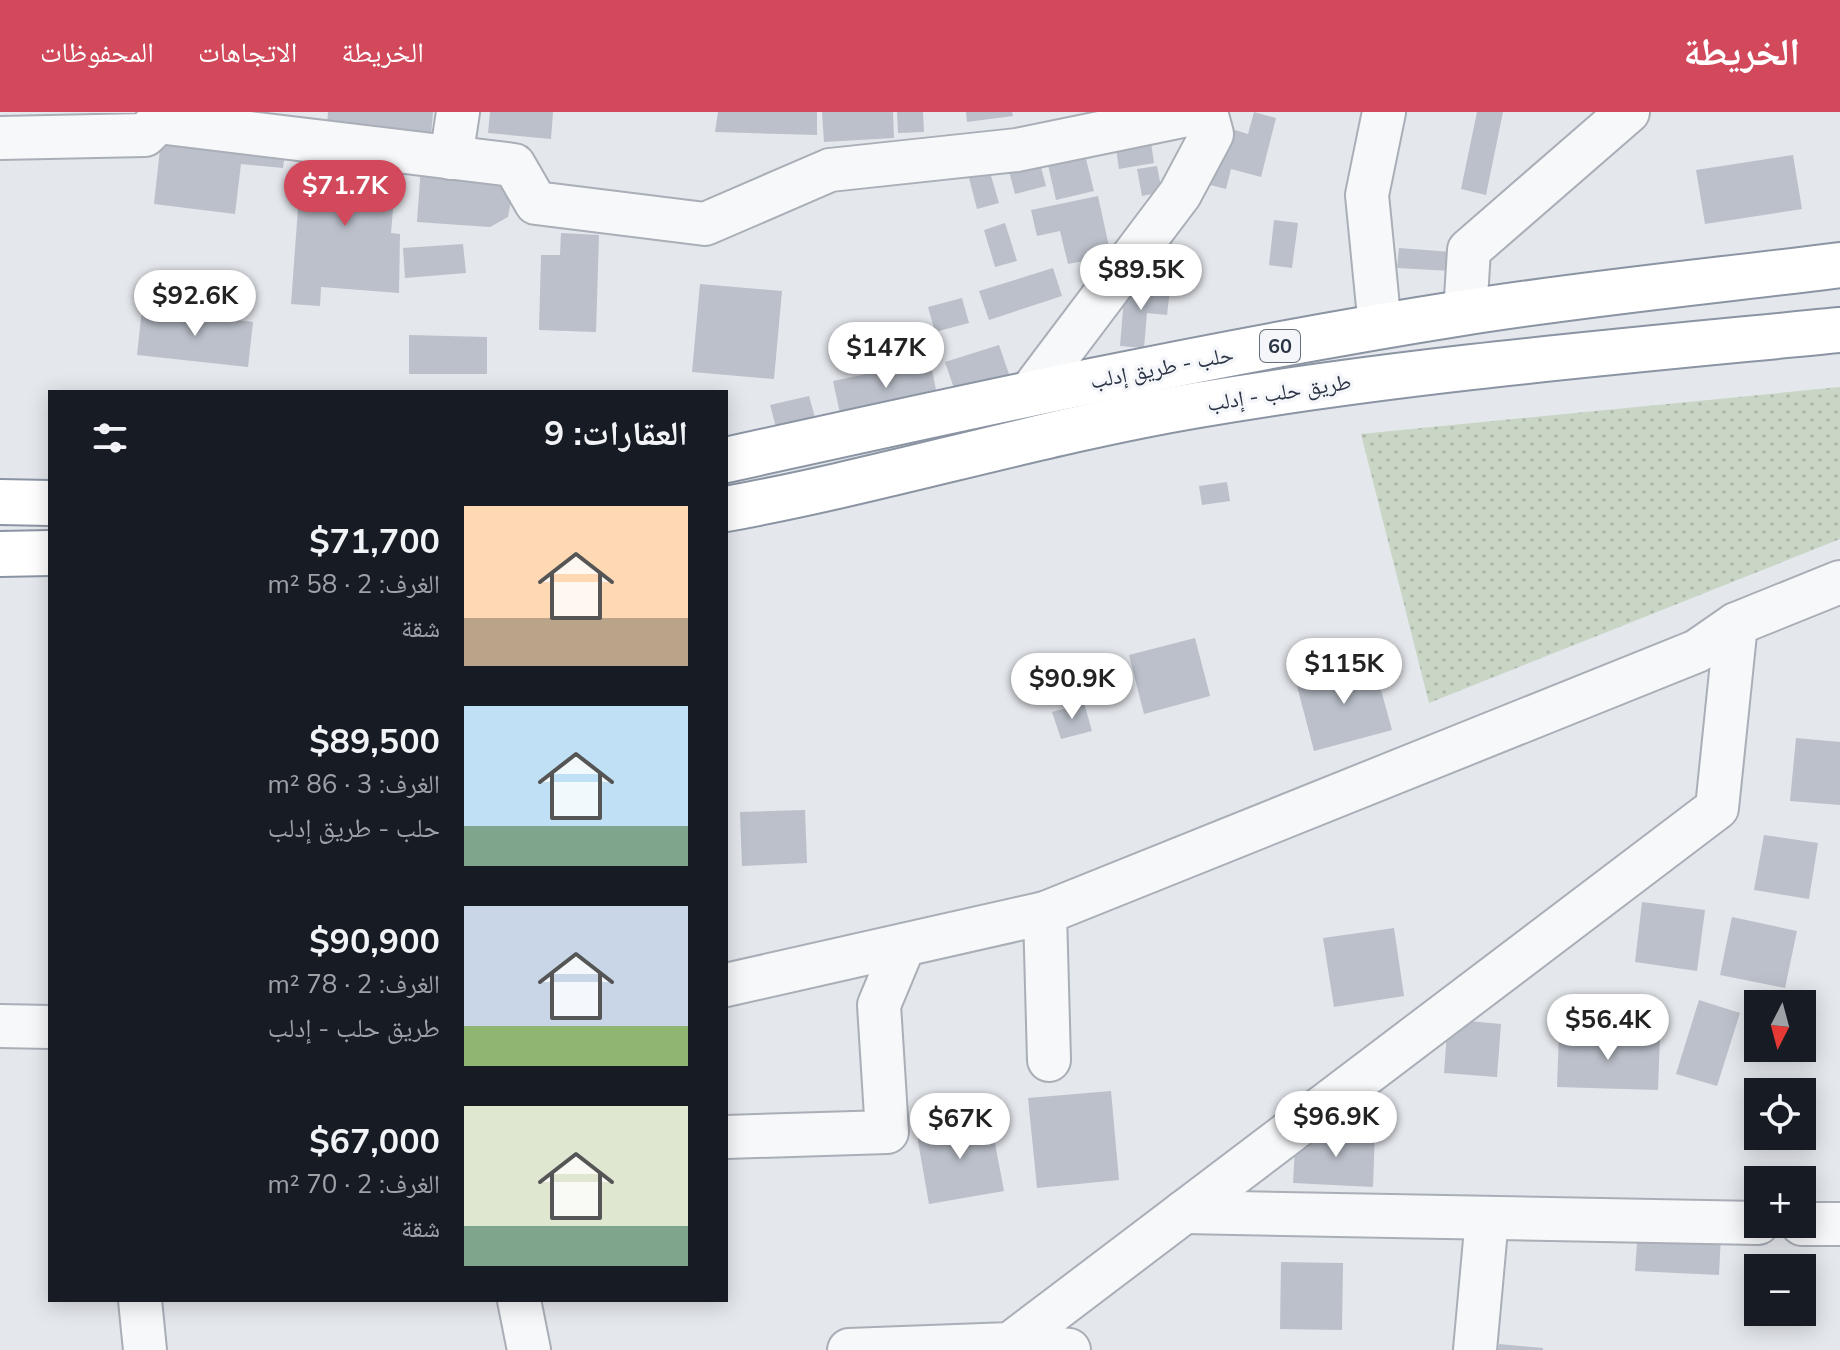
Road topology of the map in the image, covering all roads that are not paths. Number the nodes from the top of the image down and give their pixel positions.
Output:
1 (458, 112) edge
2 (1204, 112) edge
3 (1384, 112) edge
4 (1628, 112) edge
5 (159, 117) edge
6 (0, 138) edge
7 (451, 158) junction
8 (1840, 265) edge
9 (1465, 313) junction
10 (1380, 327) junction
11 (1840, 330) edge
12 (1030, 393) junction
13 (728, 460) edge
14 (0, 502) edge
15 (48, 503) edge
16 (728, 509) edge
17 (48, 553) edge
18 (0, 554) edge
19 (1840, 582) edge
20 (1736, 624) junction
21 (1045, 913) junction
22 (904, 945) junction
23 (728, 985) edge
24 (0, 1026) edge
25 (48, 1027) edge
26 (1049, 1060) dead end
27 (728, 1137) edge
28 (1184, 1212) junction
29 (1487, 1218) junction
30 (1744, 1223) edge
31 (1816, 1224) edge
32 (1840, 1224) edge
33 (140, 1302) edge
34 (519, 1302) edge
35 (1010, 1347) edge
36 (145, 1350) edge
37 (529, 1350) edge
38 (849, 1350) edge
39 (1069, 1350) edge
40 (1475, 1350) edge

1 - 7 street
2 - 7 street
2 - 12 street
3 - 10 street
4 - 9 street
5 - 6 street
5 - 7 street
8 - 9 highway, حلب - طريق إدلب / 60
9 - 10 highway, حلب - طريق إدلب / 60
10 - 12 highway, حلب - طريق إدلب / 60
11 - 16 highway, طريق حلب - إدلب / 60
12 - 13 highway, حلب - طريق إدلب / 60
14 - 15 highway
17 - 18 highway
19 - 20 street
20 - 21 street
20 - 28 street
21 - 22 street
21 - 26 street
22 - 23 street
22 - 27 street
24 - 25 street
28 - 29 street
28 - 35 street
29 - 30 street
29 - 40 street
31 - 32 street
33 - 36 street
34 - 37 street
35 - 38 street
35 - 39 street

